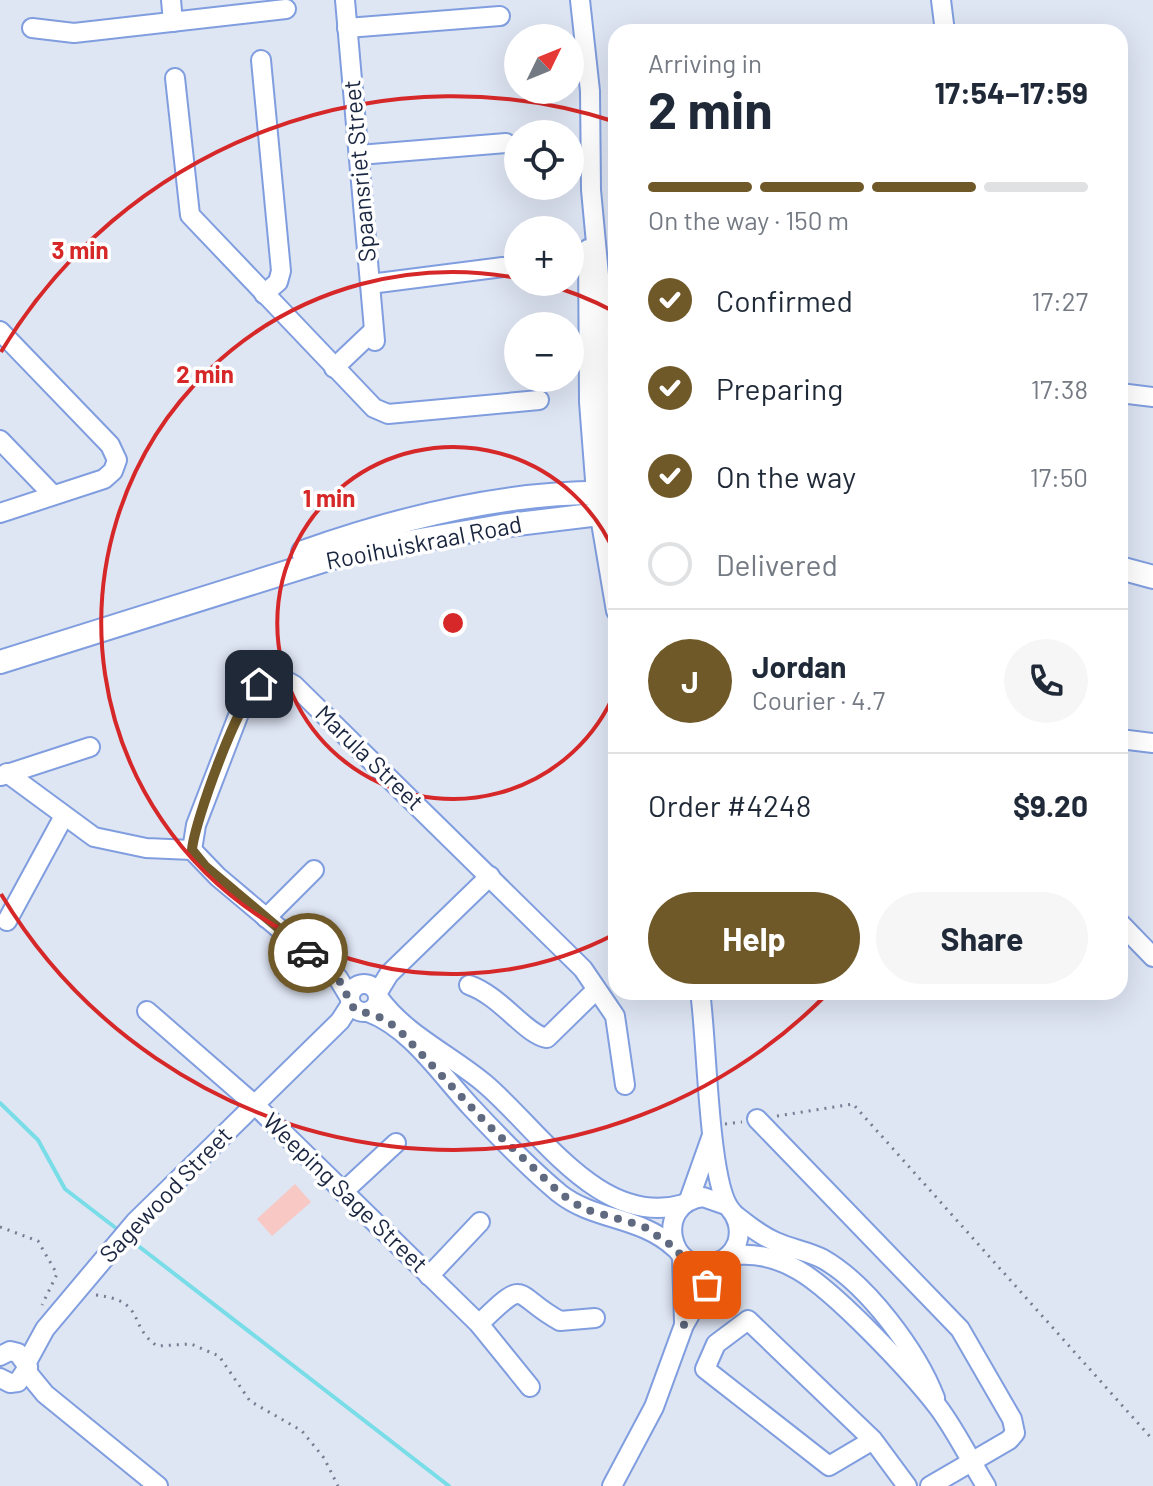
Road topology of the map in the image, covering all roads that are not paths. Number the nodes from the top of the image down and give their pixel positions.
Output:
1 (171, 0) edge
2 (345, 0) edge
3 (580, 0) edge
4 (941, 0) edge
5 (286, 9) dead end
6 (500, 16) dead end
7 (173, 22) junction
8 (944, 24) edge
9 (32, 28) dead end
10 (347, 28) junction
11 (261, 60) dead end
12 (175, 78) dead end
13 (504, 143) edge
14 (359, 155) junction
15 (503, 267) dead end
16 (370, 284) junction
17 (264, 294) junction
18 (0, 331) edge
19 (334, 368) junction
20 (1128, 394) edge
21 (1153, 397) edge
22 (539, 400) dead end
23 (0, 440) edge
24 (608, 492) edge
25 (53, 495) junction
26 (608, 502) edge
27 (0, 513) edge
28 (1128, 570) edge
29 (1128, 576) edge
30 (1153, 578) edge
31 (0, 662) edge
32 (1128, 740) edge
33 (1153, 743) edge
34 (90, 747) dead end
35 (4, 775) edge
36 (64, 816) junction
37 (192, 850) junction
38 (314, 870) dead end
39 (490, 876) junction
40 (266, 918) junction
41 (7, 921) dead end
42 (1128, 931) edge
43 (1153, 957) edge
44 (469, 985) dead end
45 (595, 991) junction
46 (364, 998) junction
47 (701, 1000) edge
48 (147, 1011) dead end
49 (625, 1085) dead end
50 (255, 1105) junction
51 (757, 1119) road end
52 (712, 1131) junction
53 (396, 1143) dead end
54 (560, 1156) junction
55 (541, 1177) junction
56 (343, 1192) junction
57 (686, 1202) junction
58 (730, 1210) junction
59 (480, 1222) dead end
60 (678, 1252) junction
61 (724, 1259) junction
62 (429, 1276) junction
63 (855, 1286) junction
64 (838, 1303) junction
65 (595, 1318) dead end
66 (479, 1324) junction
67 (684, 1325) junction
68 (10, 1367) edge
69 (530, 1387) dead end
70 (938, 1408) junction
71 (873, 1440) junction
72 (972, 1463) junction
73 (158, 1486) edge
74 (612, 1486) edge
75 (907, 1486) edge
76 (930, 1486) edge
77 (986, 1486) edge

1 - 7 street
2 - 10 street, Spaansriet Street
3 - 24 street
4 - 8 street
5 - 7 street
6 - 10 street
7 - 9 street
10 - 14 street, Spaansriet Street
11 - 17 street
12 - 17 street
13 - 14 street
14 - 16 street, Spaansriet Street
15 - 16 street
16 - 19 street, Spaansriet Street
17 - 19 street
18 - 25 street
19 - 22 street
20 - 21 street
23 - 25 street
25 - 27 street
26 - 31 main road, Rooihuiskraal Road
28 - 30 main road
29 - 30 main road
32 - 33 street
34 - 35 street
35 - 36 street
36 - 37 street
36 - 41 street
37 - 39 street, Marula Street
37 - 40 street
38 - 40 street
39 - 45 street, Marula Street
39 - 46 street, Sagewood Street
40 - 46 street
42 - 43 street
44 - 45 street
45 - 49 street, Marula Street
46 - 50 street, Sagewood Street
46 - 54 street
46 - 55 street
47 - 52 street
48 - 50 street, Weeping Sage Street
50 - 56 street, Weeping Sage Street
50 - 68 street, Sagewood Street
51 - 72 street
52 - 57 street
52 - 58 street
53 - 56 street
54 - 55 street
54 - 57 street
55 - 60 street
56 - 62 street, Weeping Sage Street
57 - 58 street
57 - 60 street
58 - 61 street
58 - 63 street
59 - 62 street
60 - 61 street
60 - 67 street
61 - 64 street
61 - 67 street
62 - 66 street, Weeping Sage Street
63 - 64 street
63 - 70 street
64 - 70 street
65 - 66 street
66 - 69 street, Weeping Sage Street
67 - 74 street
68 - 73 street
70 - 72 street
71 - 71 street
71 - 75 street
72 - 76 street
72 - 77 street

